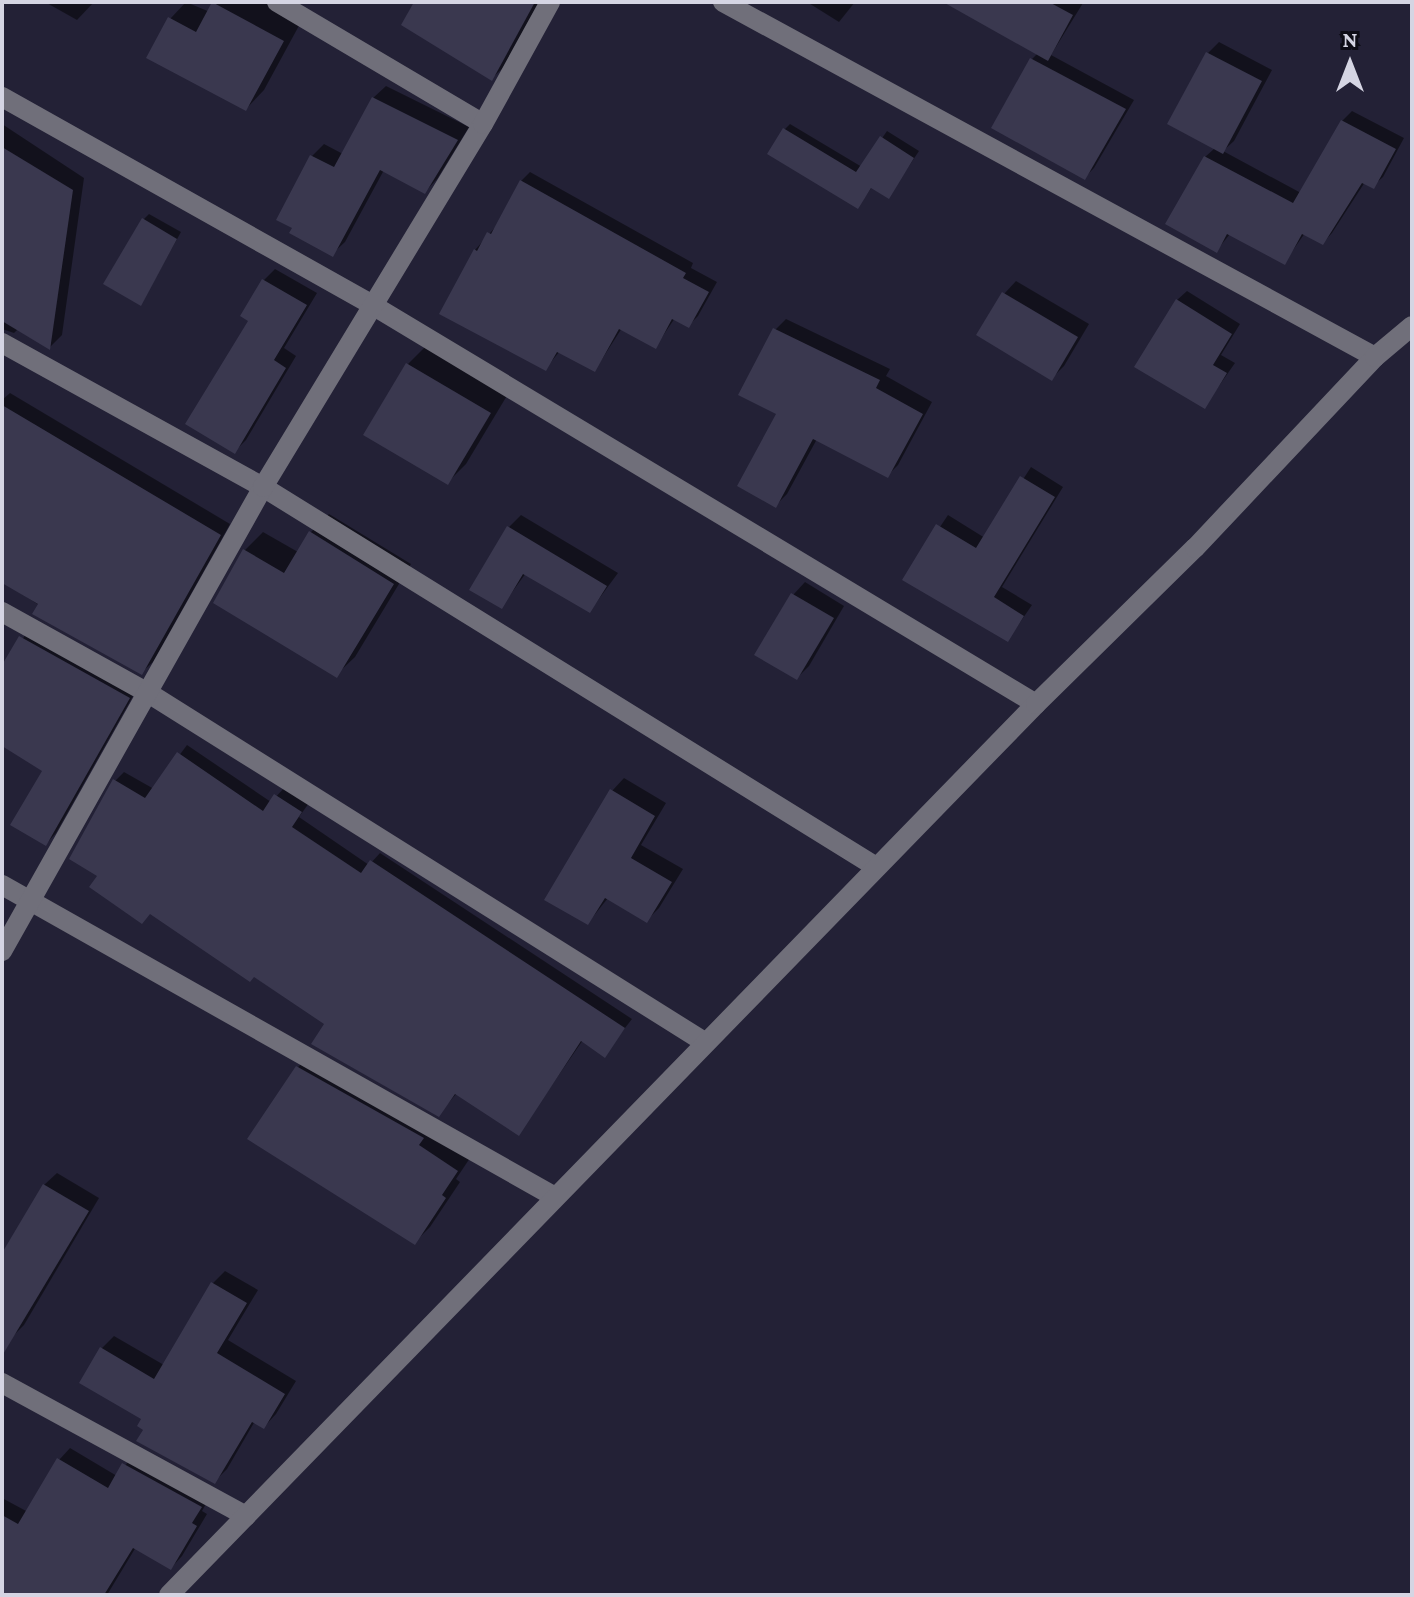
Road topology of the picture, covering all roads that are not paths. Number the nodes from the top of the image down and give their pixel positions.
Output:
1 (277, 2) edge
2 (550, 2) edge
3 (723, 2) edge
4 (2, 97) edge
5 (483, 124) junction
6 (374, 306) junction
7 (1412, 326) edge
8 (2, 343) edge
9 (1375, 357) junction
10 (263, 487) junction
11 (2, 612) edge
12 (150, 694) junction
13 (1036, 704) junction
14 (876, 867) junction
15 (2, 885) edge
16 (30, 901) junction
17 (2, 951) edge
18 (706, 1043) junction
19 (555, 1197) junction
20 (2, 1383) edge
21 (246, 1516) junction
22 (169, 1595) edge

1 - 5 street
2 - 5 street
3 - 9 street
4 - 6 street
5 - 6 street
6 - 10 street
6 - 13 street
7 - 9 street
8 - 10 street
9 - 13 street
10 - 12 street
10 - 14 street
11 - 12 street
12 - 16 street
12 - 18 street
13 - 14 street
14 - 18 street
15 - 16 street
16 - 17 street
16 - 19 street
18 - 19 street
19 - 21 street
20 - 21 street
21 - 22 street

